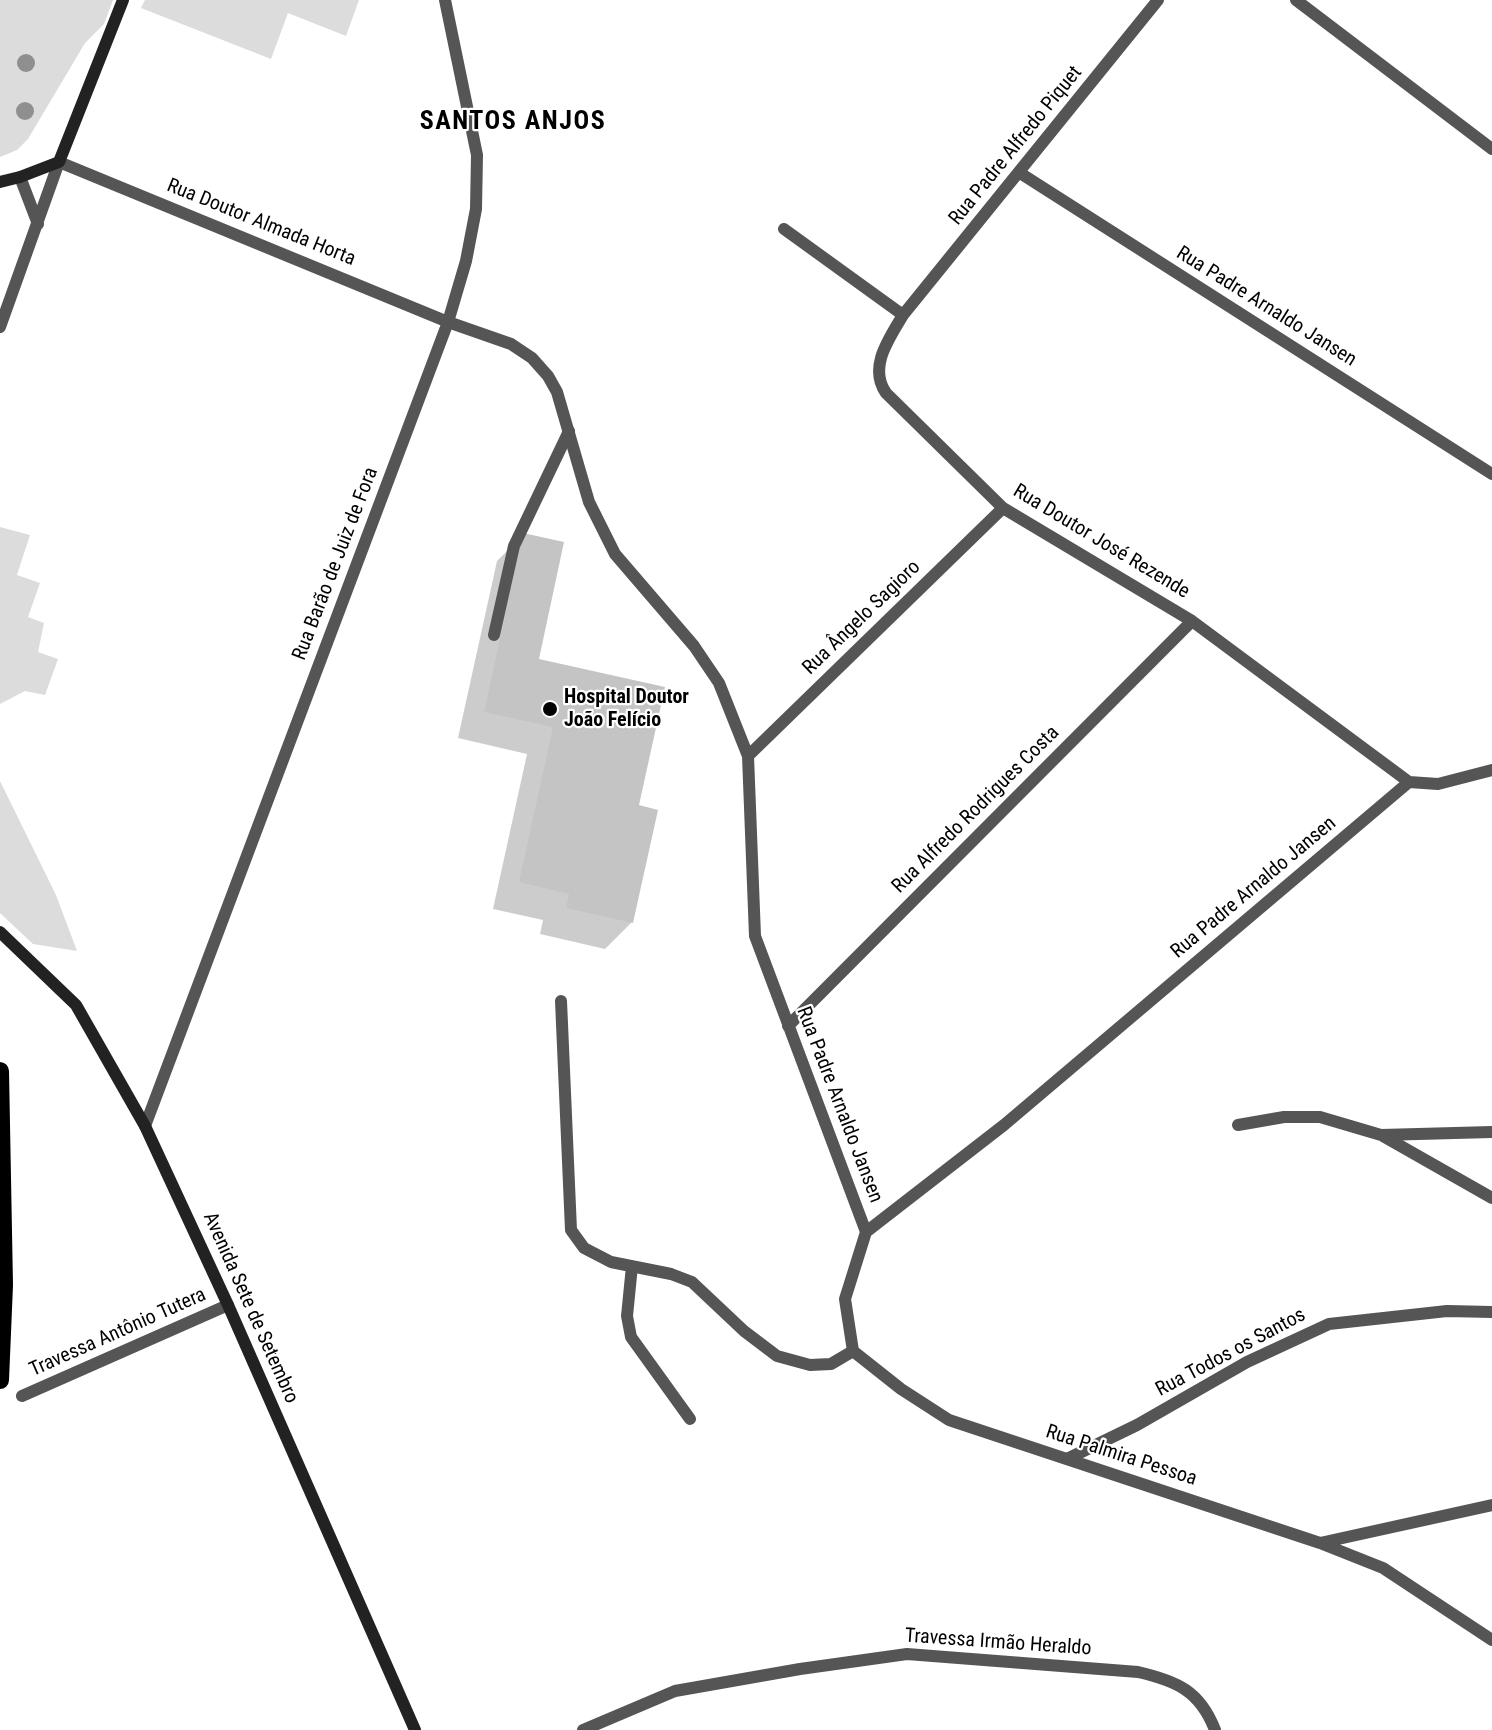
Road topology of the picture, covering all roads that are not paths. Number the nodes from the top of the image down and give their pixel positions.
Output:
1 (123, 0) edge
2 (445, 0) edge
3 (1158, 0) edge
4 (1296, 0) edge
5 (1492, 149) edge
6 (59, 162) junction
7 (1020, 173) junction
8 (20, 177) junction
9 (0, 182) edge
10 (38, 224) junction
11 (784, 229) dead end
12 (903, 315) junction
13 (448, 322) junction
14 (0, 327) edge
15 (568, 431) junction
16 (1492, 474) edge
17 (1004, 508) junction
18 (1192, 621) junction
19 (494, 635) dead end
20 (748, 756) junction
21 (1492, 770) edge
22 (1409, 782) junction
23 (0, 932) edge
24 (561, 1001) dead end
25 (788, 1026) junction
26 (0, 1071) edge
27 (1238, 1125) dead end
28 (145, 1126) junction
29 (1492, 1132) edge
30 (1382, 1135) junction
31 (1492, 1198) edge
32 (866, 1232) junction
33 (632, 1266) junction
34 (228, 1305) junction
35 (1492, 1312) edge
36 (853, 1351) junction
37 (0, 1380) edge
38 (22, 1396) dead end
39 (690, 1419) dead end
40 (1069, 1458) junction
41 (1492, 1505) edge
42 (1320, 1543) junction
43 (1492, 1640) edge
44 (415, 1730) edge
45 (583, 1730) edge
46 (1215, 1730) edge

1 - 6 street
2 - 13 street, Rua Barão de Juiz de Fora
3 - 7 street, Rua Padre Alfredo Piquet
4 - 5 street
6 - 8 street
6 - 10 street
6 - 13 street, Rua Doutor Almada Horta
7 - 12 street, Rua Padre Alfredo Piquet
7 - 16 street, Rua Padre Arnaldo Jansen
8 - 9 street
8 - 10 street
10 - 14 street
11 - 12 street
12 - 17 street, Rua Doutor José Rezende
13 - 15 street, Rua Padre Arnaldo Jansen
13 - 28 street, Rua Barão de Juiz de Fora
15 - 19 street
15 - 20 street, Rua Padre Arnaldo Jansen
17 - 18 street, Rua Doutor José Rezende
17 - 20 street, Rua Ângelo Sagioro
18 - 22 street, Rua Doutor José Rezende
18 - 25 street, Rua Alfredo Rodrigues Costa
20 - 25 street, Rua Padre Arnaldo Jansen
21 - 22 street
22 - 32 street, Rua Padre Arnaldo Jansen
23 - 28 street, Avenida Sete de Setembro
24 - 33 street
25 - 32 street, Rua Padre Arnaldo Jansen
26 - 37 highway
27 - 30 street
28 - 34 street, Avenida Sete de Setembro
29 - 30 street
30 - 31 street
32 - 36 street
33 - 36 street
33 - 39 street
34 - 38 street, Travessa Antônio Tutera
34 - 44 street, Avenida Sete de Setembro
35 - 40 street, Rua Todos os Santos
36 - 40 street, Rua Palmira Pessoa
40 - 42 street, Rua Palmira Pessoa
41 - 42 street
42 - 43 street, Rua Palmira Pessoa
45 - 46 street, Travessa Irmão Heraldo

